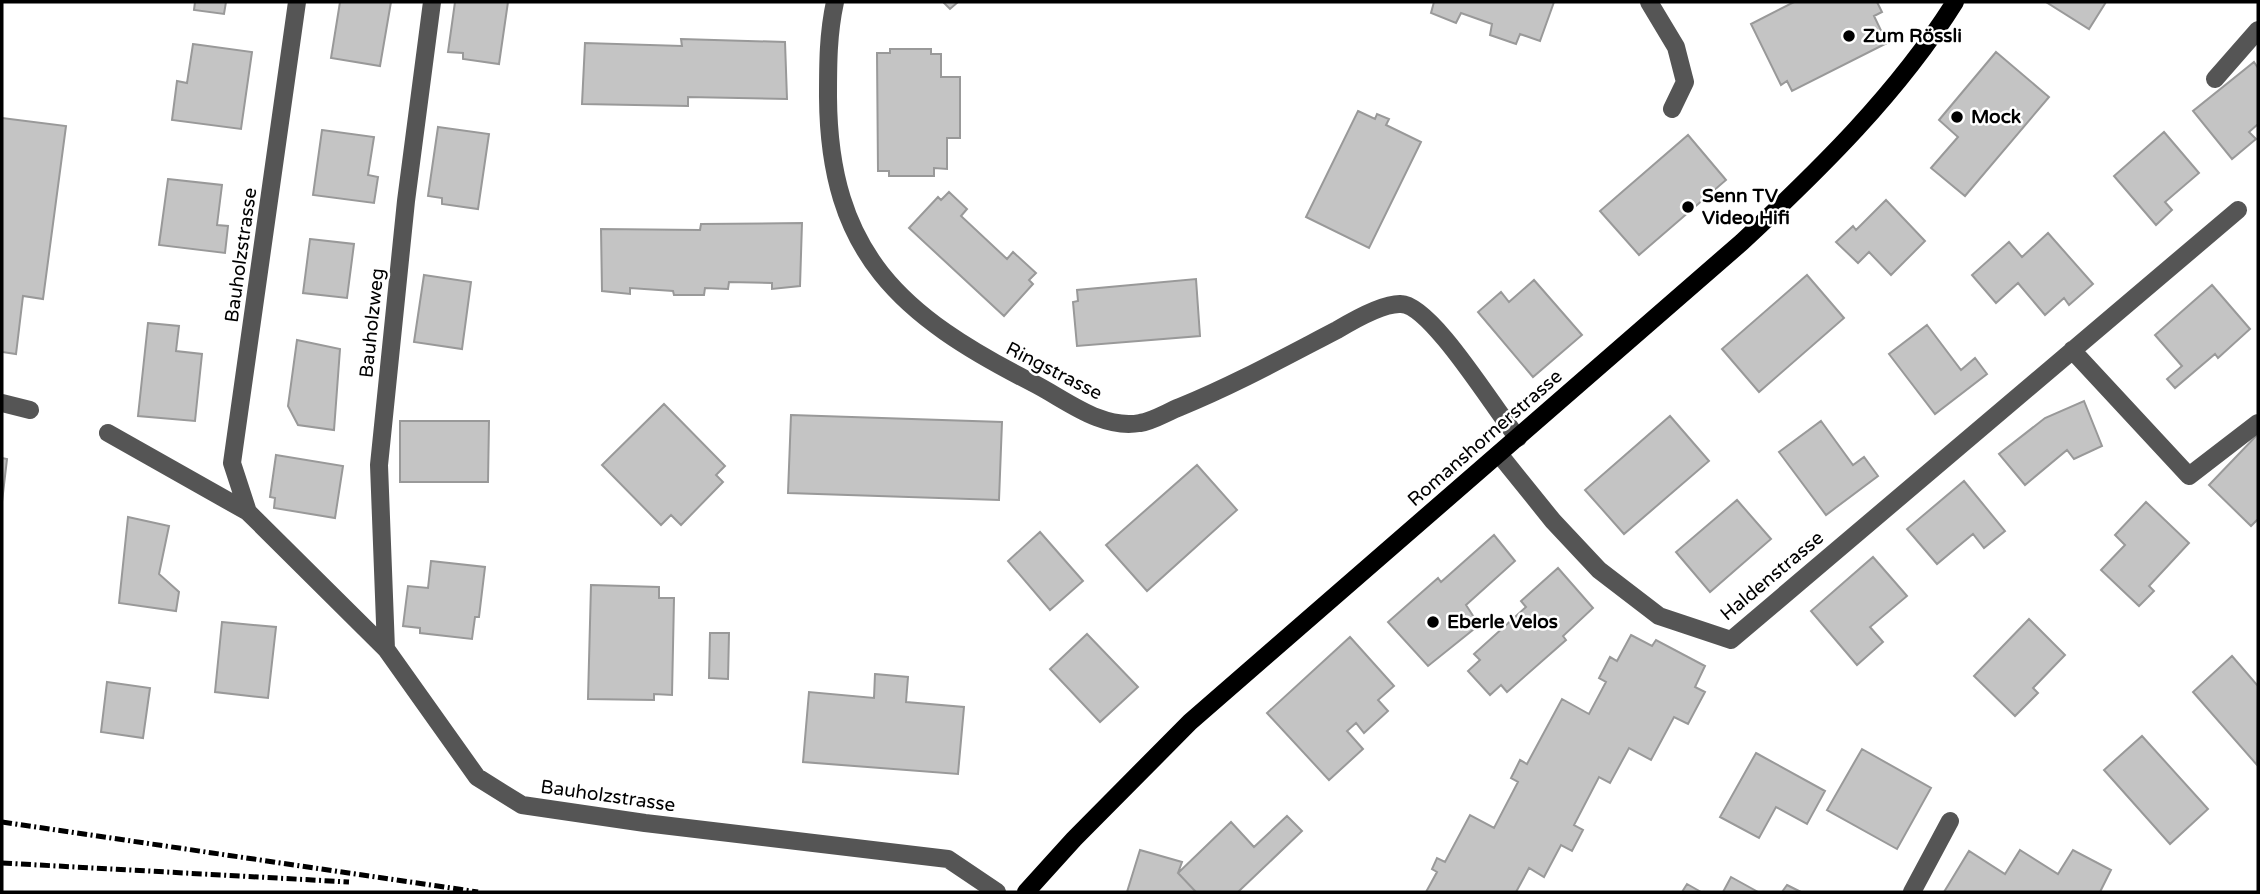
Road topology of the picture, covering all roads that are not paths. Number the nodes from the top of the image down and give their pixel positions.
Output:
1 (297, 2) edge
2 (432, 2) edge
3 (835, 2) edge
4 (1649, 2) edge
5 (1955, 2) edge
6 (2258, 30) edge
7 (2215, 79) dead end
8 (1672, 109) dead end
9 (2238, 210) dead end
10 (2073, 350) junction
11 (2, 403) edge
12 (30, 410) dead end
13 (2258, 423) edge
14 (108, 433) dead end
15 (1518, 438) junction
16 (1499, 454) junction
17 (248, 512) junction
18 (386, 649) junction
19 (1950, 821) dead end
20 (997, 892) edge
21 (1026, 892) edge
22 (1912, 892) edge

1 - 17 street, Bauholzstrasse
2 - 18 street, Bauholzweg
3 - 15 street, Ringstrasse
4 - 8 street
5 - 15 main road, Romanshornerstrasse
6 - 7 street
9 - 10 street, Haldenstrasse
10 - 13 street
10 - 16 street, Haldenstrasse
11 - 12 street
14 - 17 street, Bauholzstrasse
15 - 16 main road, Romanshornerstrasse
16 - 21 main road, Romanshornerstrasse
17 - 18 street, Bauholzstrasse
18 - 20 street, Bauholzstrasse
19 - 22 street

